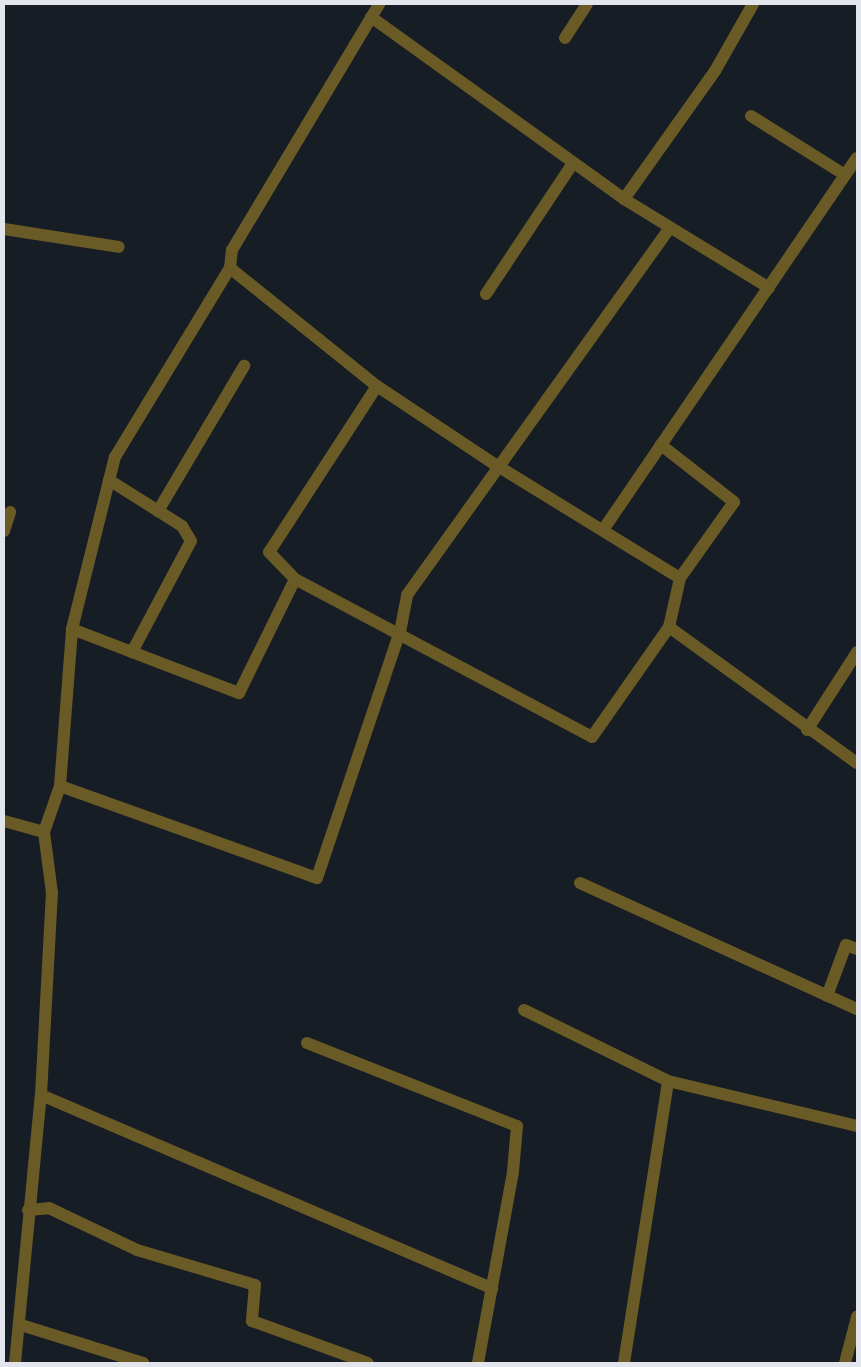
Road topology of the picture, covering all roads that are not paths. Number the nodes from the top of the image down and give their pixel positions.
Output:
1 (379, 4) edge
2 (587, 4) edge
3 (753, 4) edge
4 (371, 17) junction
5 (565, 38) dead end
6 (751, 116) dead end
7 (857, 158) edge
8 (573, 163) junction
9 (845, 175) junction
10 (624, 199) junction
11 (670, 228) junction
12 (4, 229) edge
13 (119, 247) dead end
14 (230, 268) junction
15 (769, 288) junction
16 (486, 294) dead end
17 (244, 366) dead end
18 (377, 386) junction
19 (661, 445) junction
20 (496, 465) junction
21 (109, 480) junction
22 (158, 511) junction
23 (10, 512) dead end
24 (603, 530) junction
25 (4, 531) edge
26 (680, 578) junction
27 (296, 579) junction
28 (669, 627) junction
29 (72, 629) junction
30 (400, 632) junction
31 (132, 652) junction
32 (857, 652) edge
33 (807, 730) junction
34 (857, 763) edge
35 (60, 786) junction
36 (4, 822) edge
37 (44, 832) junction
38 (580, 883) dead end
39 (857, 949) edge
40 (826, 996) junction
41 (857, 1009) edge
42 (524, 1010) dead end
43 (307, 1043) dead end
44 (668, 1081) junction
45 (40, 1095) junction
46 (857, 1126) edge
47 (28, 1210) junction
48 (492, 1288) junction
49 (857, 1317) edge
50 (21, 1325) junction
51 (15, 1363) edge
52 (143, 1363) edge
53 (368, 1363) edge
54 (478, 1363) edge
55 (624, 1363) edge
56 (845, 1363) edge

1 - 4 street
2 - 5 street
3 - 10 street
4 - 8 street
4 - 14 street
6 - 9 street
7 - 9 street
8 - 10 street
8 - 16 street
9 - 15 street
10 - 11 street
11 - 15 street
11 - 20 street
12 - 13 street
14 - 18 street
14 - 21 street
15 - 19 street
17 - 22 street
18 - 20 street
18 - 27 street
19 - 24 street
19 - 26 street
20 - 24 street
20 - 30 street
21 - 22 street
21 - 29 street
22 - 31 street
23 - 25 street
24 - 26 street
26 - 28 street
27 - 30 street
27 - 31 street
28 - 30 street
28 - 33 street
29 - 31 street
29 - 35 street
30 - 35 street
32 - 33 street
33 - 34 street
35 - 37 street
36 - 37 street
37 - 45 street
38 - 40 street
39 - 40 street
40 - 41 street
42 - 44 street
43 - 48 street
44 - 46 street
44 - 55 street
45 - 47 street
45 - 48 street
47 - 50 street
47 - 53 street
48 - 54 street
49 - 56 street
50 - 51 street
50 - 52 street

